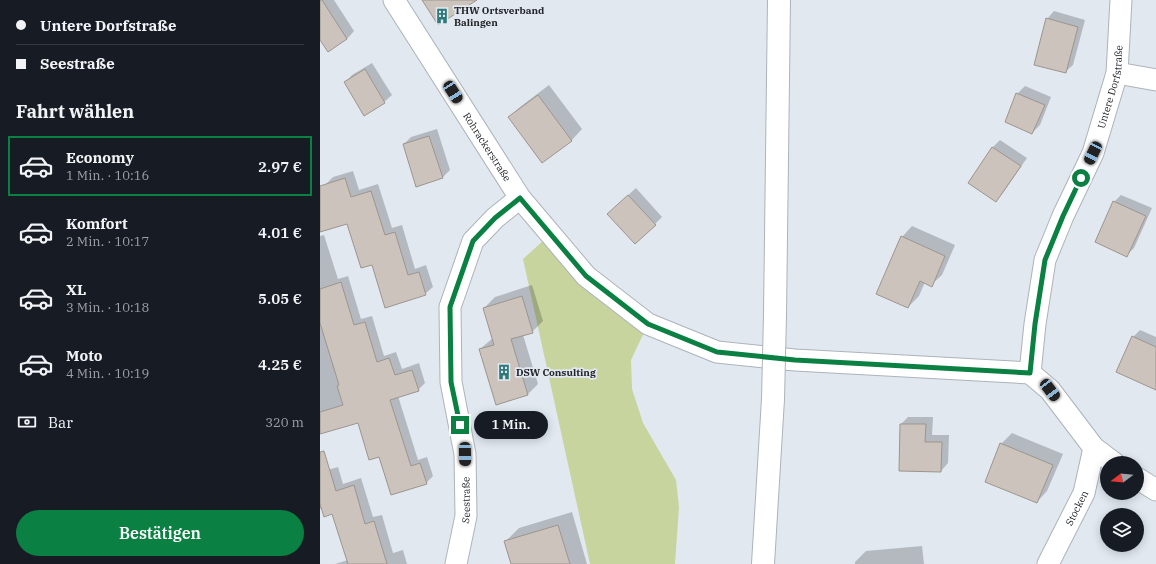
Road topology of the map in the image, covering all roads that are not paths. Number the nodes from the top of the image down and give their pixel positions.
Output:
1 (394, 0) edge
2 (779, 0) edge
3 (1121, 0) edge
4 (1117, 73) junction
5 (1156, 80) edge
6 (520, 198) junction
7 (1030, 373) junction
8 (1094, 448) junction
9 (1105, 456) edge
10 (1144, 482) edge
11 (1156, 490) edge
12 (456, 564) edge
13 (762, 564) edge
14 (1048, 564) edge

1 - 6 street, Rohrackerstraße
2 - 13 highway, bridge
3 - 4 street, Untere Dorfstraße
4 - 5 street
4 - 7 street, Untere Dorfstraße
6 - 7 street, Rohrackerstraße
6 - 12 street, Seestraße
7 - 8 street
8 - 9 street
8 - 14 street, Stocken
10 - 11 street

